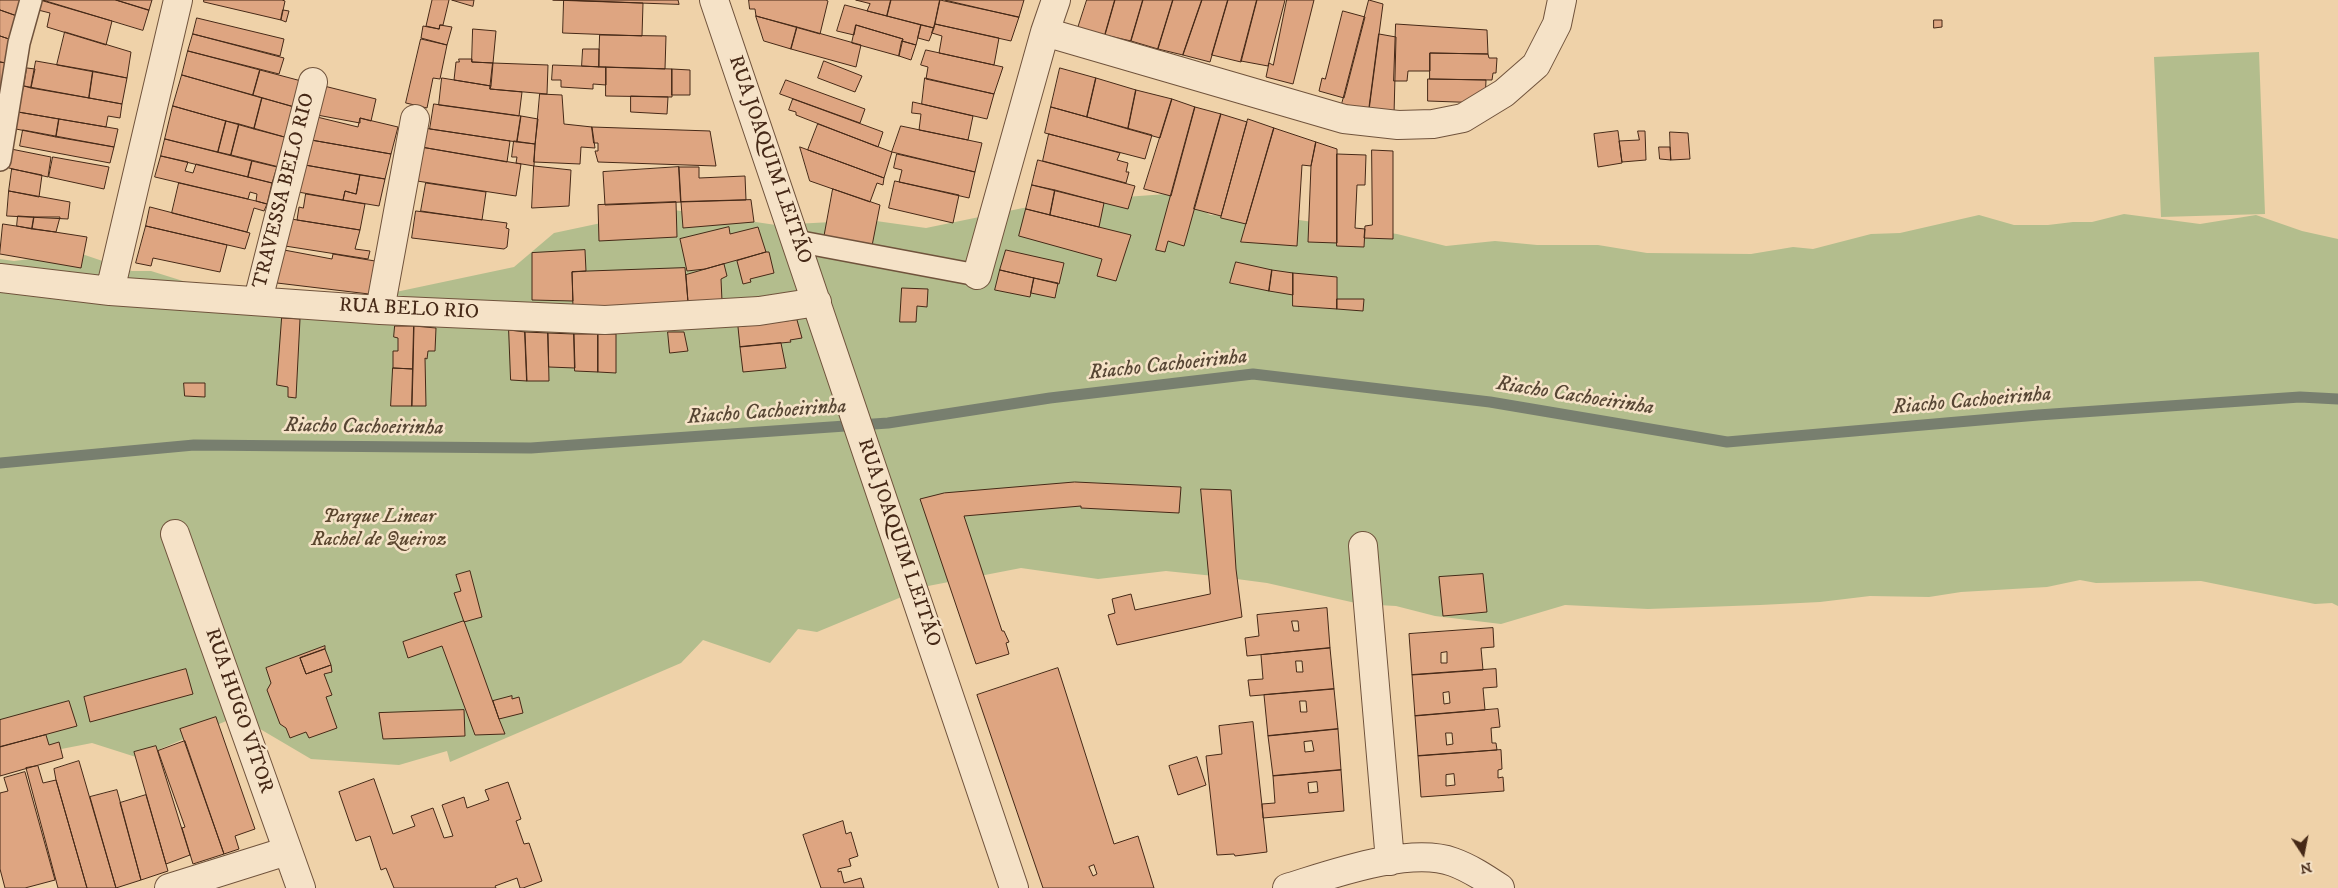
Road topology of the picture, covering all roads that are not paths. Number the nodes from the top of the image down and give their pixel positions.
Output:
1 (31, 0) edge
2 (178, 0) edge
3 (714, 0) edge
4 (1056, 0) edge
5 (1562, 0) edge
6 (1045, 32) junction
7 (313, 82) dead end
8 (414, 119) dead end
9 (0, 160) edge
10 (796, 241) junction
11 (977, 276) joint
12 (0, 278) edge
13 (110, 291) junction
14 (258, 300) junction
15 (817, 302) junction
16 (380, 310) junction
17 (175, 534) dead end
18 (1363, 546) dead end
19 (287, 851) junction
20 (1390, 861) junction
21 (169, 888) edge
22 (301, 888) edge
23 (1014, 888) edge
24 (1287, 888) edge
25 (1500, 888) edge

1 - 9 lane
2 - 13 street
3 - 10 street, RUA JOAQUIM LEITÃO
4 - 6 street
5 - 6 street
6 - 11 street
7 - 14 street, TRAVESSA BELO RIO
8 - 16 street
10 - 11 lane
10 - 15 street, RUA JOAQUIM LEITÃO
12 - 13 street, RUA BELO RIO
13 - 14 street, RUA BELO RIO
14 - 16 street, RUA BELO RIO
15 - 16 street, RUA BELO RIO
15 - 23 street, RUA JOAQUIM LEITÃO
17 - 19 street, RUA HUGO VÍTOR
18 - 20 street
19 - 21 street
19 - 22 street, RUA HUGO VÍTOR
20 - 24 street
20 - 25 street

